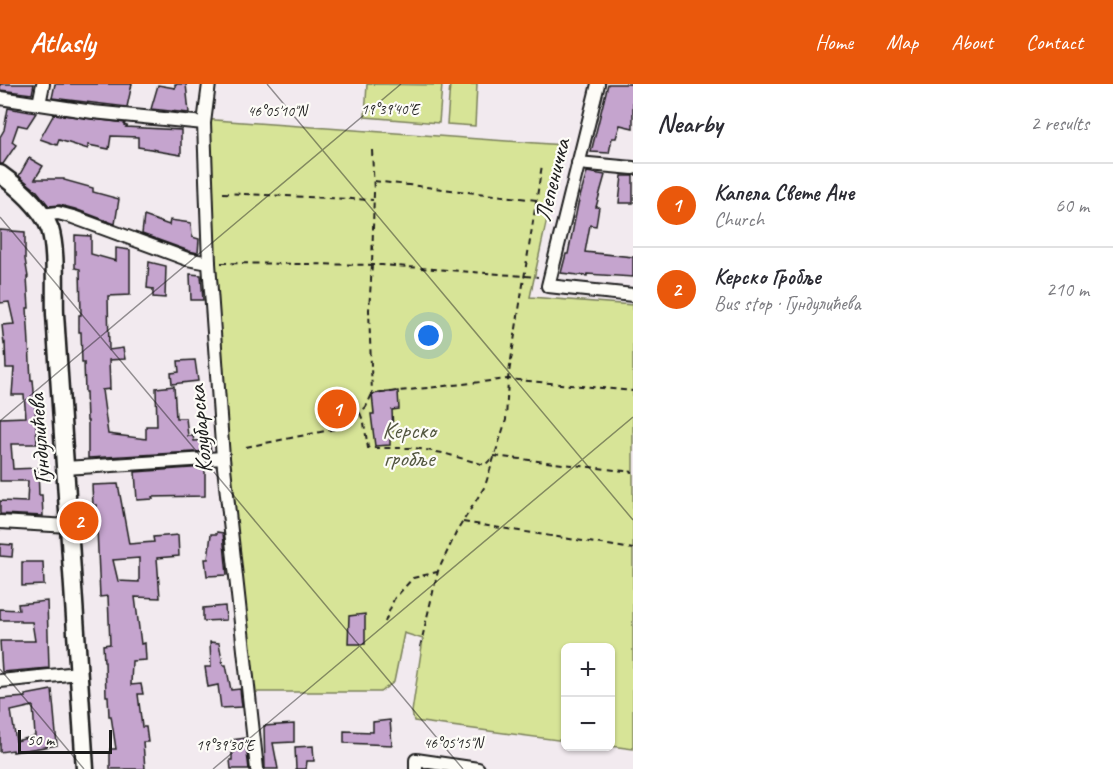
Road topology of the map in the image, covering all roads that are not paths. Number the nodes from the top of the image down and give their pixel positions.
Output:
1 (43, 84) edge
2 (209, 84) edge
3 (598, 84) edge
4 (0, 98) edge
5 (39, 104) junction
6 (204, 123) junction
7 (578, 163) junction
8 (633, 168) edge
9 (0, 174) edge
10 (42, 215) junction
11 (209, 263) junction
12 (633, 295) edge
13 (223, 458) junction
14 (66, 468) junction
15 (0, 522) edge
16 (69, 526) junction
17 (79, 673) junction
18 (0, 681) edge
19 (416, 765) edge
20 (85, 769) edge
21 (257, 769) edge
22 (478, 769) edge

1 - 5 street
2 - 6 street, Колубарска
3 - 7 street, Лепеничка
4 - 5 street
5 - 6 street
6 - 11 street, Колубарска
7 - 8 street
7 - 12 street, Лепеничка
9 - 10 street, Гундулићева
10 - 11 street
10 - 14 street, Гундулићева
11 - 13 street, Колубарска
13 - 14 street
13 - 21 street, Колубарска
14 - 16 street, Гундулићева
15 - 16 street
16 - 17 street, Гундулићева
17 - 18 street
17 - 20 street, Гундулићева
19 - 22 street

